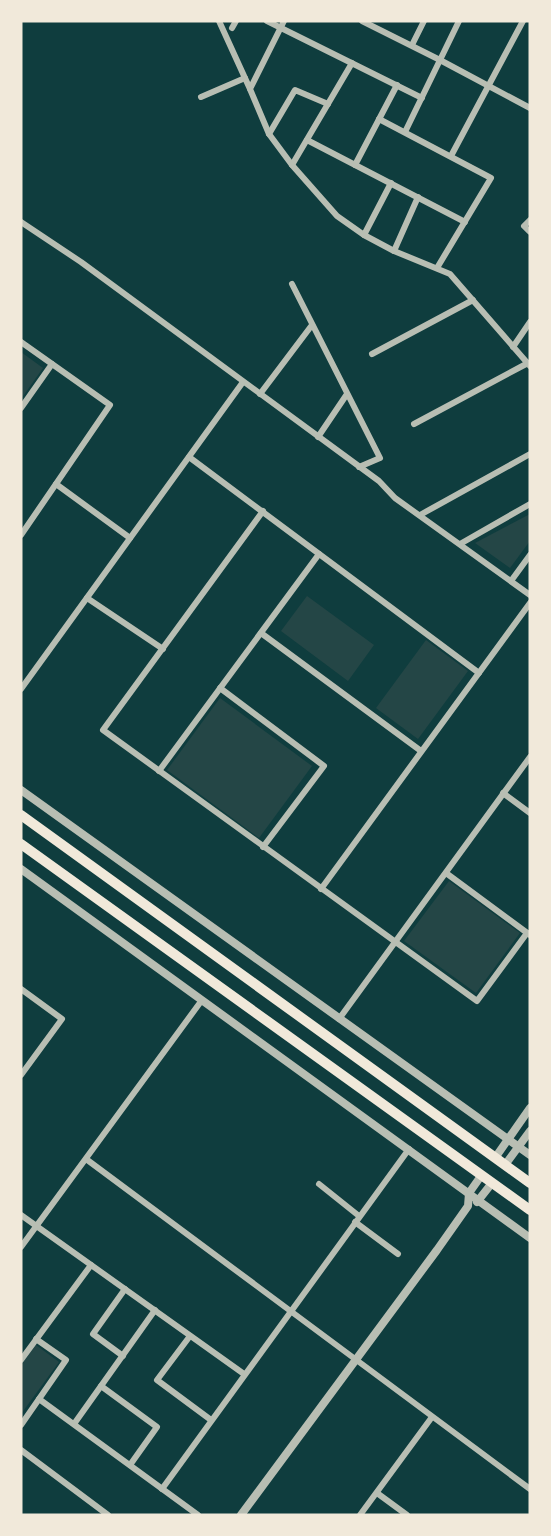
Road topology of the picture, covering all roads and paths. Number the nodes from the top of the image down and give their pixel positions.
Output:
1 (219, 21) edge
2 (236, 21) edge
3 (267, 21) edge
4 (284, 21) edge
5 (363, 21) edge
6 (424, 21) edge
7 (459, 21) edge
8 (523, 21) edge
9 (232, 28) dead end
10 (280, 28) junction
11 (412, 45) junction
12 (441, 60) junction
13 (352, 63) junction
14 (245, 78) junction
15 (397, 85) junction
16 (489, 85) junction
17 (250, 88) junction
18 (201, 97) dead end
19 (422, 98) junction
20 (328, 104) junction
21 (530, 108) edge
22 (379, 118) junction
23 (405, 132) junction
24 (269, 134) junction
25 (307, 140) junction
26 (452, 156) junction
27 (292, 165) junction
28 (355, 165) junction
29 (391, 183) junction
30 (418, 197) junction
31 (530, 220) edge
32 (21, 222) edge
33 (465, 222) junction
34 (530, 232) edge
35 (364, 235) junction
36 (394, 251) junction
37 (437, 268) junction
38 (292, 284) dead end
39 (473, 300) junction
40 (530, 322) edge
41 (312, 324) junction
42 (21, 342) edge
43 (513, 347) junction
44 (372, 354) dead end
45 (52, 364) junction
46 (529, 365) edge
47 (243, 382) junction
48 (260, 394) junction
49 (347, 394) junction
50 (21, 408) edge
51 (414, 424) dead end
52 (318, 437) junction
53 (530, 454) edge
54 (189, 457) junction
55 (359, 467) junction
56 (56, 484) junction
57 (530, 504) edge
58 (262, 511) junction
59 (420, 515) junction
60 (21, 535) edge
61 (130, 538) junction
62 (460, 544) junction
63 (319, 554) junction
64 (530, 555) edge
65 (511, 581) junction
66 (530, 595) edge
67 (87, 598) junction
68 (530, 603) edge
69 (261, 633) junction
70 (162, 649) junction
71 (479, 673) junction
72 (21, 674) edge
73 (28, 680) junction
74 (220, 688) junction
75 (21, 689) edge
76 (421, 751) junction
77 (530, 757) edge
78 (159, 771) junction
79 (21, 790) edge
80 (503, 794) junction
81 (530, 813) edge
82 (21, 815) edge
83 (21, 844) edge
84 (263, 847) junction
85 (21, 869) edge
86 (446, 873) junction
87 (321, 889) junction
88 (529, 934) edge
89 (395, 943) junction
90 (21, 989) edge
91 (202, 1000) junction
92 (339, 1019) junction
93 (21, 1075) edge
94 (530, 1108) edge
95 (530, 1131) edge
96 (508, 1139) junction
97 (518, 1146) junction
98 (409, 1149) junction
99 (530, 1155) edge
100 (495, 1158) junction
101 (86, 1159) junction
102 (505, 1165) junction
103 (482, 1176) junction
104 (492, 1183) junction
105 (319, 1184) dead end
106 (530, 1184) edge
107 (469, 1193) junction
108 (480, 1201) junction
109 (468, 1206) junction
110 (530, 1210) edge
111 (21, 1215) edge
112 (357, 1219) junction
113 (36, 1226) junction
114 (530, 1238) edge
115 (21, 1247) edge
116 (398, 1254) dead end
117 (91, 1265) junction
118 (125, 1289) junction
119 (155, 1310) junction
120 (290, 1311) junction
121 (190, 1335) junction
122 (36, 1339) junction
123 (123, 1356) junction
124 (21, 1360) edge
125 (356, 1360) junction
126 (244, 1374) junction
127 (101, 1386) junction
128 (39, 1399) junction
129 (432, 1417) junction
130 (211, 1420) junction
131 (74, 1424) junction
132 (21, 1425) edge
133 (21, 1450) edge
134 (130, 1465) junction
135 (162, 1489) junction
136 (530, 1489) edge
137 (377, 1493) junction
138 (108, 1515) edge
139 (198, 1515) edge
140 (241, 1515) edge
141 (360, 1515) edge
142 (407, 1515) edge

1 - 14 street
2 - 9 street
3 - 10 street
4 - 10 street
5 - 11 street
6 - 11 street
7 - 12 street
8 - 16 street
10 - 13 street
10 - 17 street
11 - 12 street
12 - 16 street
12 - 19 street
13 - 15 street
13 - 20 street
14 - 17 street
14 - 18 street
15 - 19 street
15 - 22 street
16 - 21 street
16 - 26 street
17 - 24 street
19 - 23 street
20 - 24 street
20 - 25 street
22 - 23 street
22 - 28 street
23 - 26 street
24 - 27 street
25 - 27 street
25 - 28 street
26 - 33 street
27 - 35 street
28 - 29 street
29 - 30 street
29 - 35 street
30 - 33 street
30 - 36 street
31 - 34 street
32 - 47 street
33 - 37 street
35 - 36 street
36 - 37 street
37 - 39 street
38 - 41 street
39 - 43 street
39 - 44 street
40 - 43 street
41 - 48 street
41 - 49 street
42 - 45 street
43 - 46 street
45 - 50 street
45 - 56 street
46 - 51 street
47 - 48 street
47 - 54 street
48 - 52 street
49 - 52 street
49 - 55 street
52 - 55 street
53 - 59 street
54 - 58 street
54 - 61 street
55 - 59 street
56 - 60 street
56 - 61 street
57 - 62 street
58 - 63 street
58 - 70 street
59 - 62 street
61 - 67 street
62 - 65 street
63 - 69 street
63 - 71 street
64 - 65 street
65 - 66 street
67 - 70 street
67 - 73 street
68 - 71 street
69 - 74 street
69 - 76 street
70 - 78 street
71 - 76 street
72 - 73 street
73 - 75 street
74 - 78 street
74 - 84 street
76 - 87 street
77 - 80 street
78 - 84 street
79 - 92 street
80 - 81 street
80 - 86 street
82 - 100 highway
83 - 103 highway
84 - 87 street
85 - 91 street
86 - 88 street
86 - 89 street
87 - 89 street
88 - 89 street
89 - 92 street
90 - 93 street
91 - 98 street
91 - 101 street
92 - 96 street
94 - 96 street
95 - 97 street
96 - 97 street
96 - 100 street
97 - 99 street
97 - 102 street
98 - 107 street
98 - 112 street
100 - 102 highway
101 - 113 street
101 - 120 street
102 - 106 highway
103 - 104 highway
103 - 107 street
104 - 108 street
104 - 110 highway
105 - 112 street
107 - 108 street
107 - 109 street
108 - 109 street
108 - 114 street
109 - 125 street
111 - 113 street
112 - 116 street
112 - 120 street
113 - 115 street
113 - 117 street
117 - 118 street
117 - 122 street
118 - 119 street
118 - 123 street
119 - 121 street
119 - 123 street
120 - 125 street
120 - 126 street
121 - 126 street
121 - 130 street
122 - 124 street
122 - 128 street
123 - 127 street
125 - 129 street
125 - 140 street
126 - 130 street
127 - 131 street
127 - 134 street
128 - 131 street
128 - 132 street
129 - 136 street
129 - 137 street
130 - 135 street
131 - 134 street
133 - 138 street
134 - 135 street
135 - 139 street
137 - 141 street
137 - 142 street

